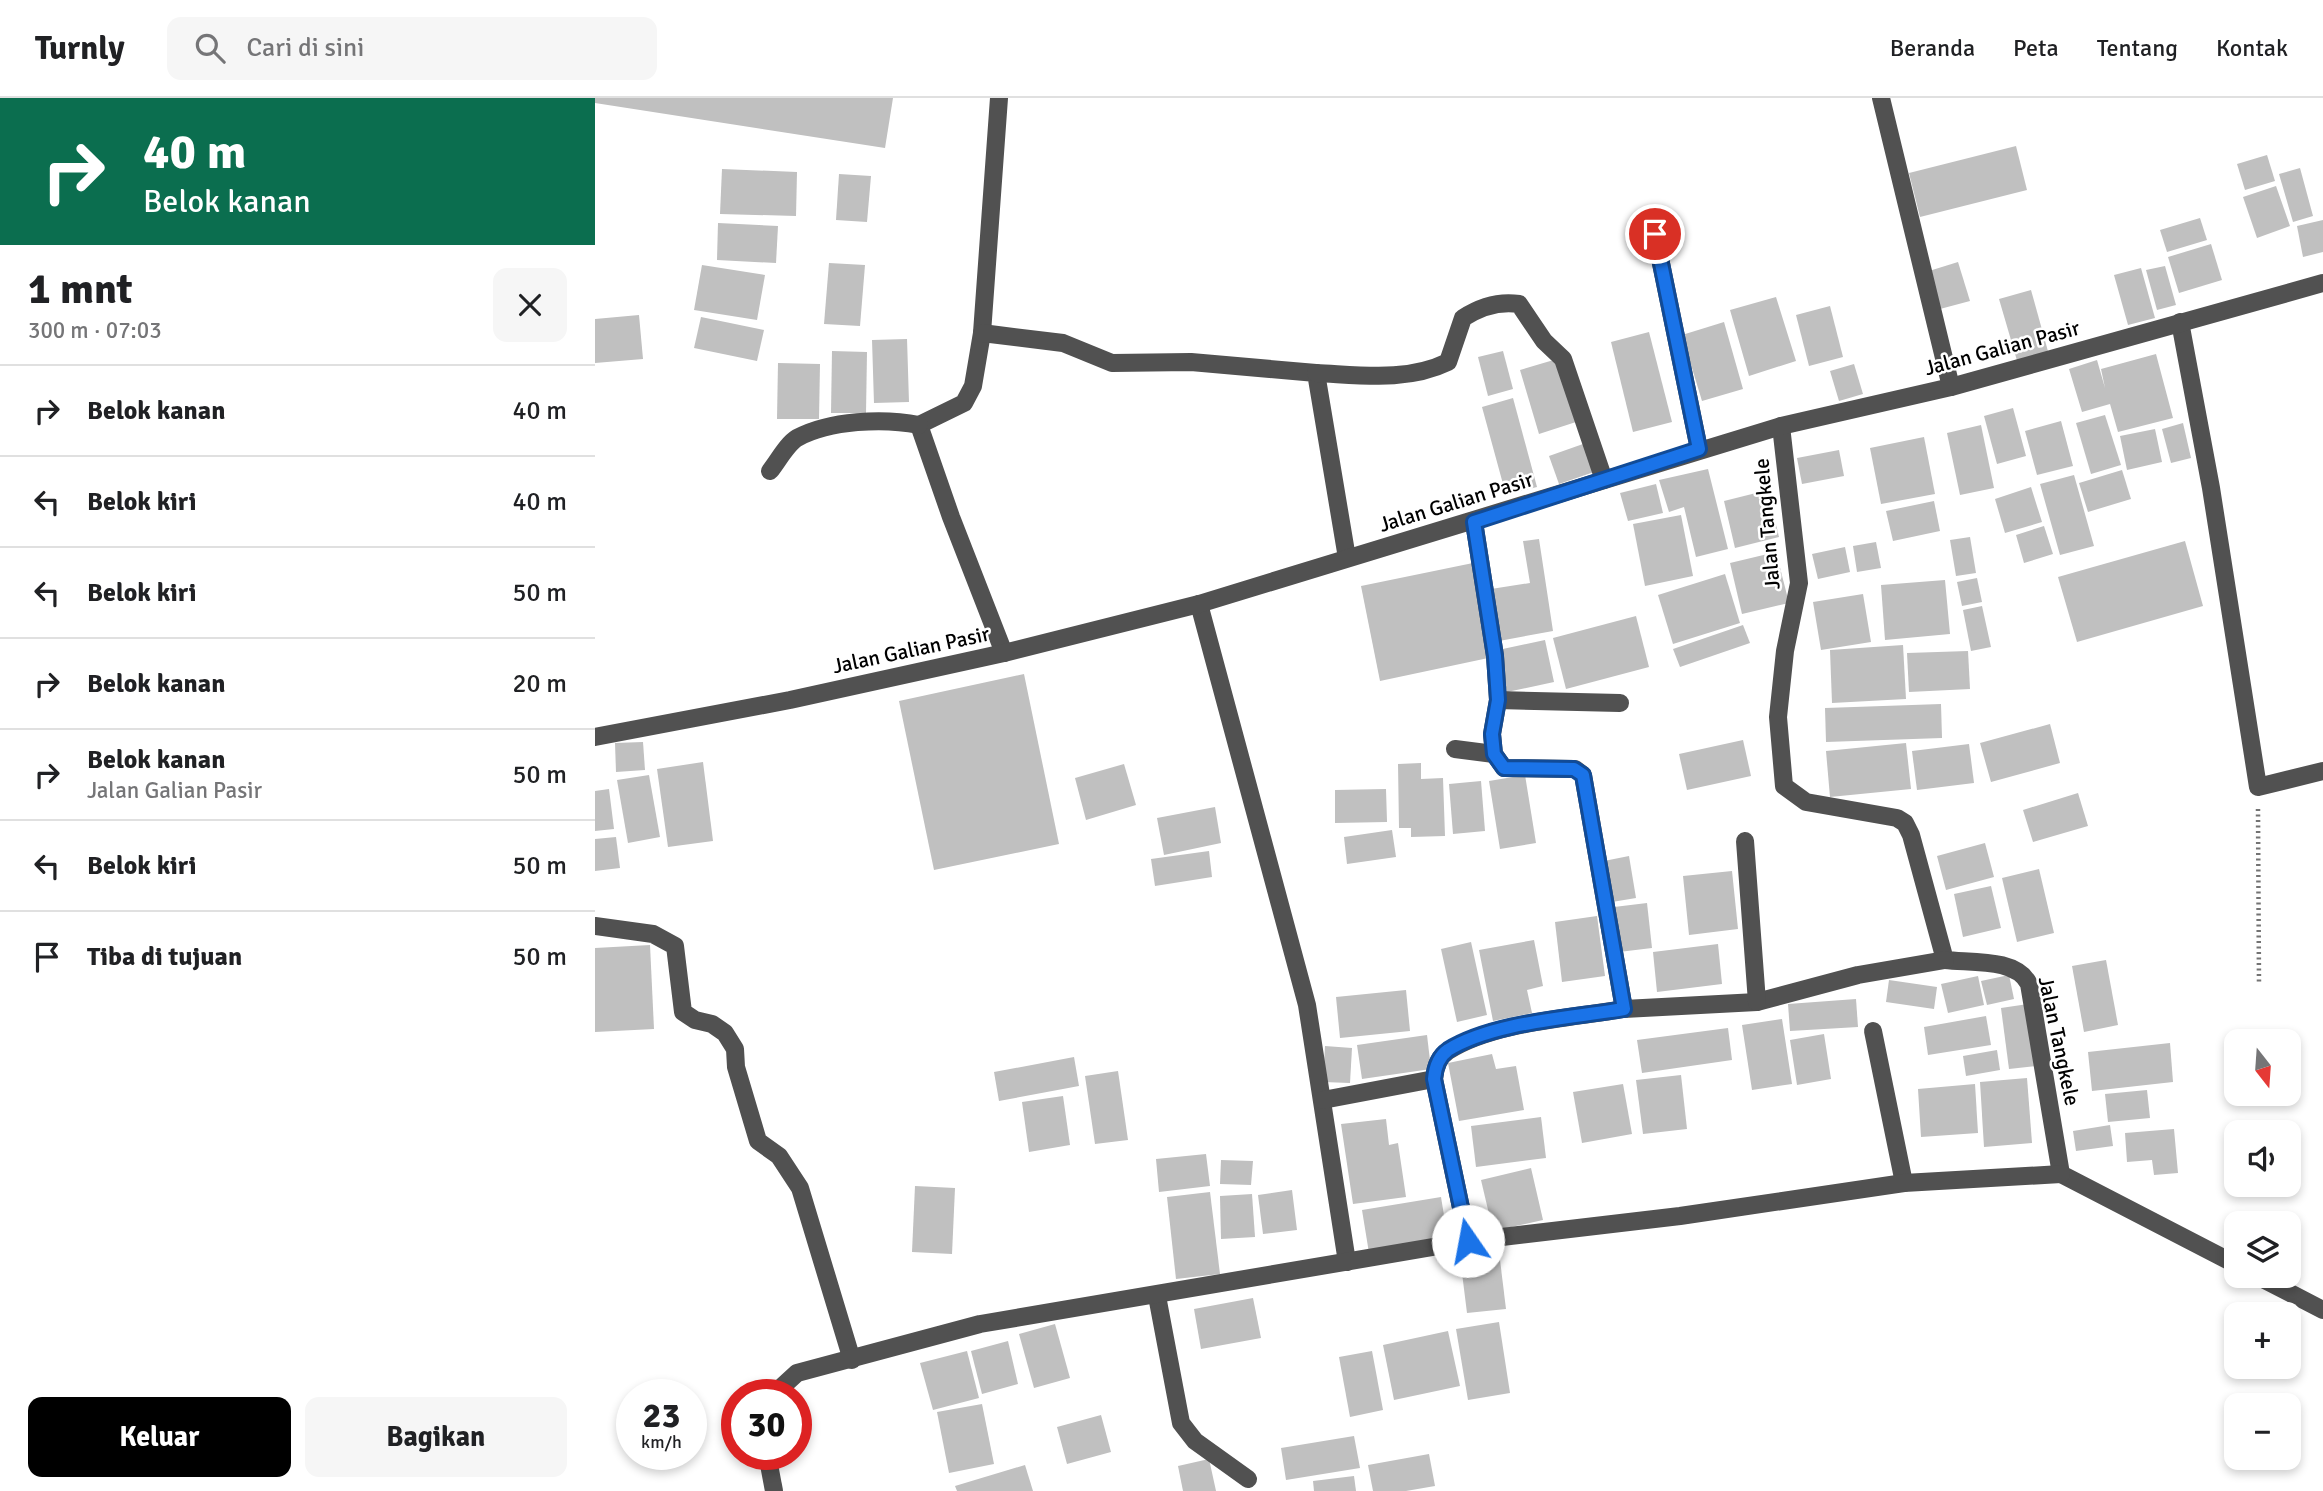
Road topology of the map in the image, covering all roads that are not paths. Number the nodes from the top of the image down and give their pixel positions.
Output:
1 (999, 98) edge
2 (1881, 98) edge
3 (1655, 234) dead end
4 (2323, 283) edge
5 (2180, 322) junction
6 (982, 333) junction
7 (1316, 373) junction
8 (1951, 387) junction
9 (919, 425) junction
10 (1781, 426) junction
11 (1699, 449) junction
12 (770, 471) dead end
13 (1604, 480) junction
14 (1474, 522) junction
15 (1347, 558) junction
16 (1199, 604) junction
17 (1004, 653) junction
18 (1498, 700) junction
19 (1620, 703) dead end
20 (595, 737) edge
21 (1455, 749) dead end
22 (1494, 754) junction
23 (2323, 771) edge
24 (1745, 841) dead end
25 (595, 926) edge
26 (1945, 960) junction
27 (1757, 1002) junction
28 (1624, 1009) junction
29 (1873, 1031) dead end
30 (1434, 1079) junction
31 (1323, 1100) junction
32 (2061, 1174) junction
33 (1904, 1183) junction
34 (1468, 1241) junction
35 (2224, 1258) edge
36 (1347, 1262) junction
37 (2280, 1288) edge
38 (1157, 1296) junction
39 (2323, 1310) edge
40 (852, 1360) junction
41 (790, 1379) edge
42 (770, 1470) edge
43 (1248, 1479) dead end
44 (774, 1491) edge

1 - 6 street
2 - 8 street
3 - 11 street
4 - 5 street, Jalan Galian Pasir
5 - 8 street, Jalan Galian Pasir
5 - 23 street
6 - 7 street
6 - 9 street
7 - 13 street
7 - 15 street
8 - 10 street, Jalan Galian Pasir
9 - 12 street
9 - 17 street
10 - 11 street, Jalan Galian Pasir
10 - 26 street, Jalan Tangkele
11 - 13 street, Jalan Galian Pasir
13 - 14 street, Jalan Galian Pasir
14 - 15 street, Jalan Galian Pasir
14 - 18 street
15 - 16 street, Jalan Galian Pasir
16 - 17 street, Jalan Galian Pasir
16 - 31 street
17 - 20 street, Jalan Galian Pasir
18 - 19 street
18 - 22 street
21 - 22 street
22 - 28 street
24 - 27 street
25 - 40 street
26 - 27 street
26 - 32 street, Jalan Tangkele
27 - 28 street
28 - 30 street
29 - 33 street
30 - 31 street
30 - 34 street
31 - 36 street
32 - 33 street
32 - 35 street
33 - 34 street
34 - 36 street
36 - 38 street
37 - 39 street
38 - 40 street
38 - 43 street
40 - 41 street
42 - 44 street

